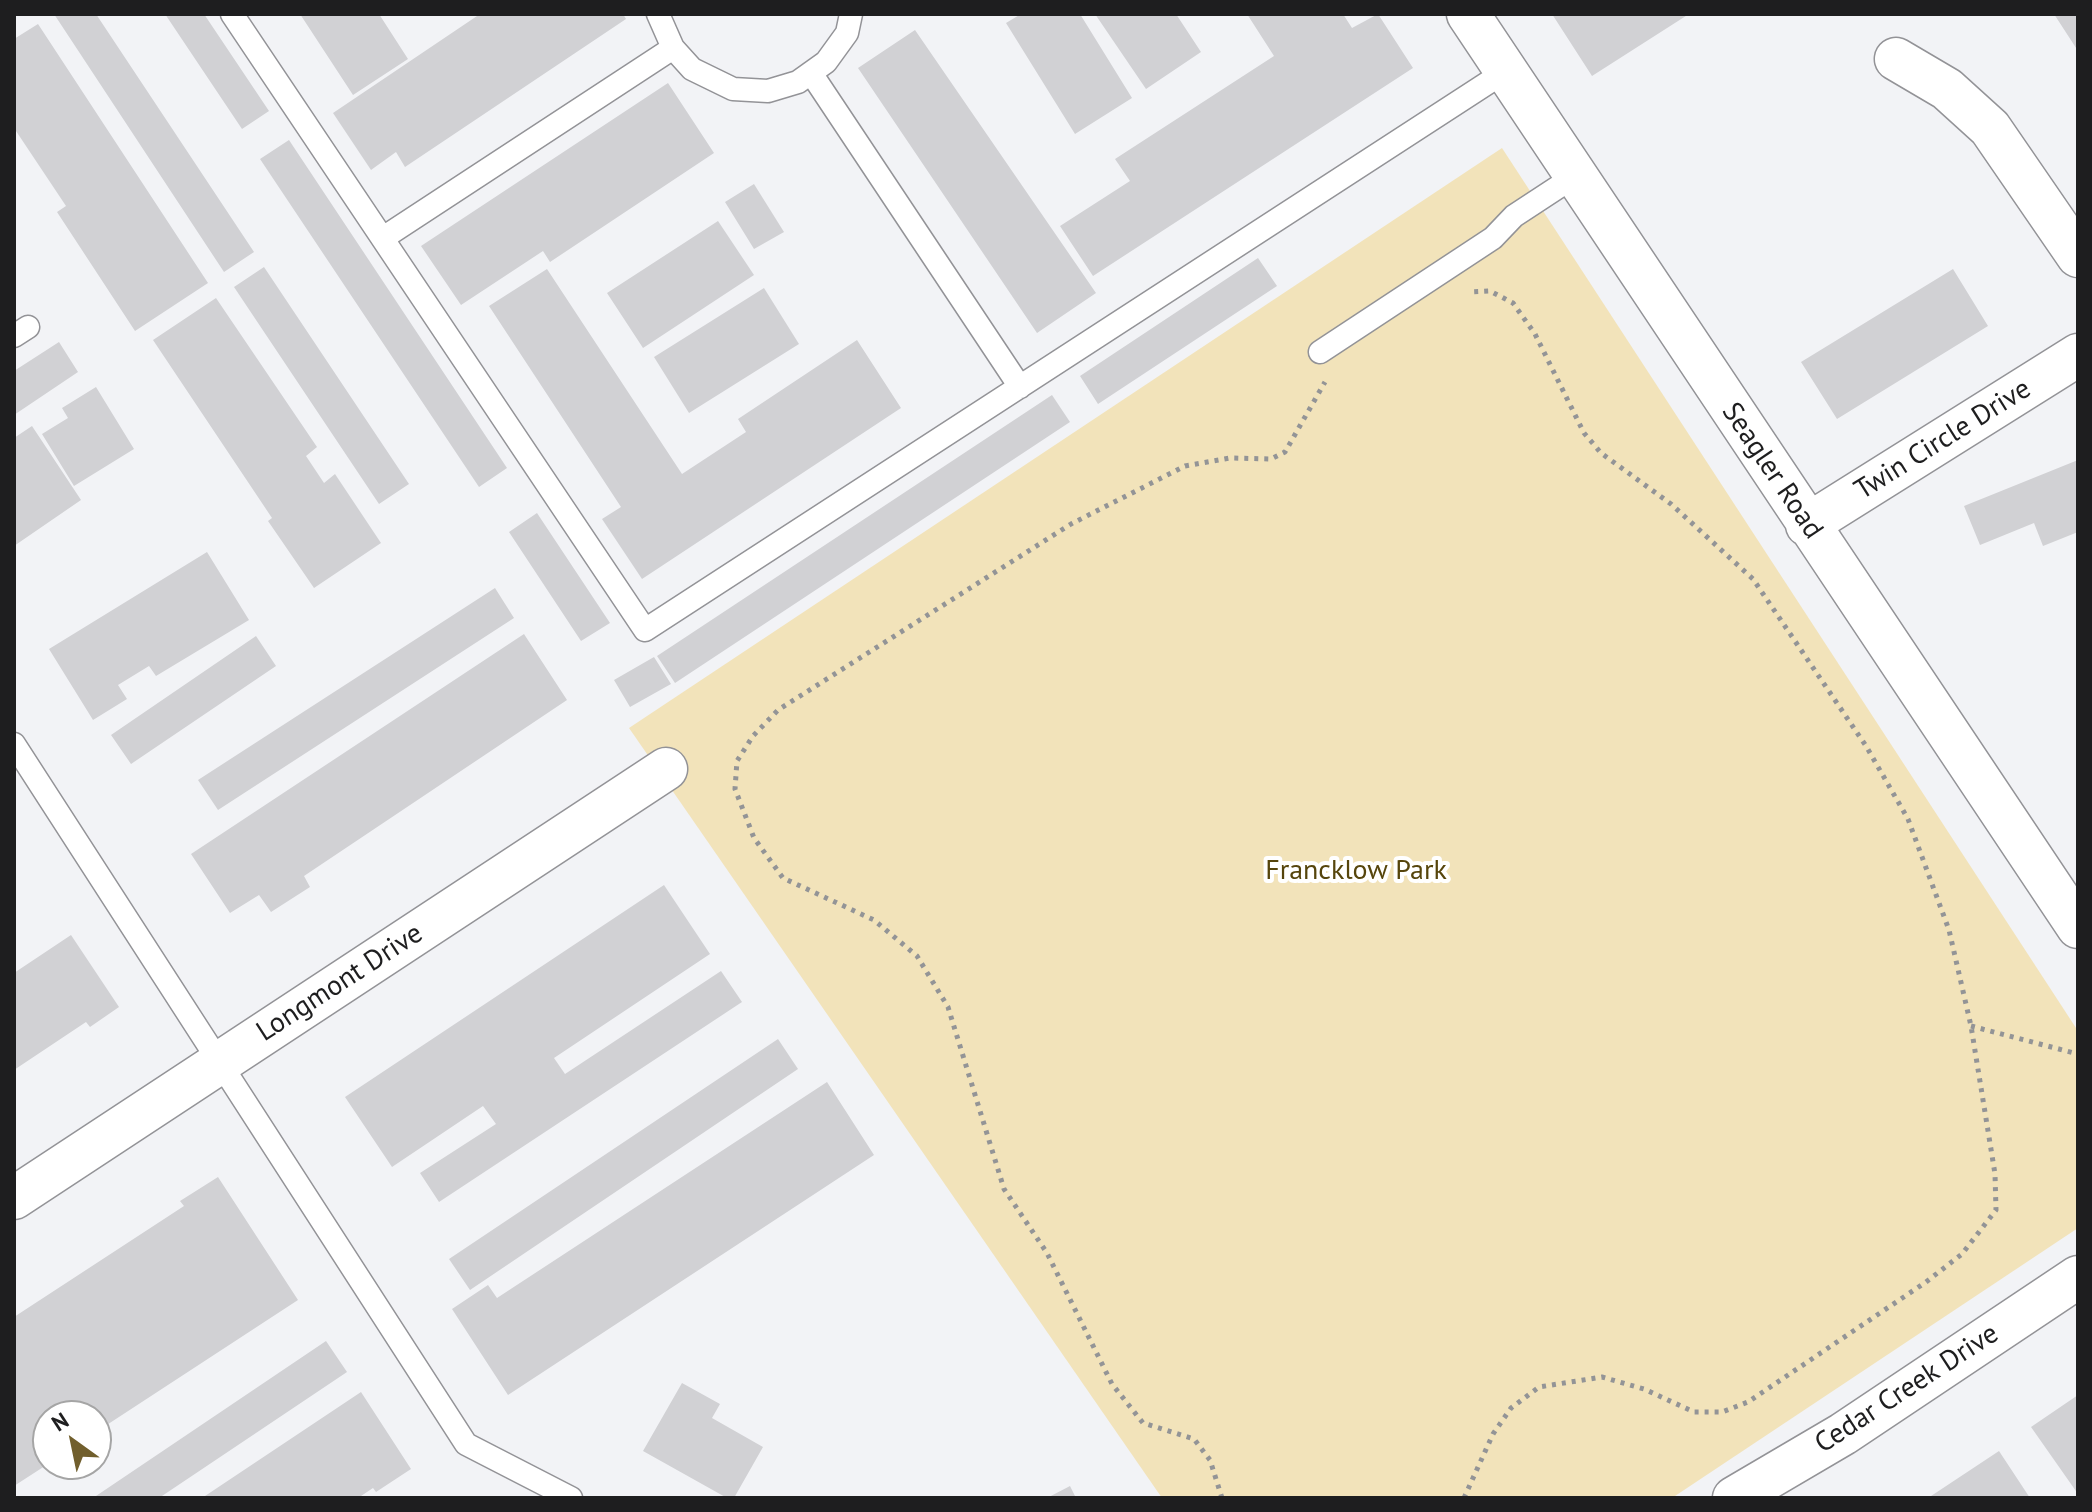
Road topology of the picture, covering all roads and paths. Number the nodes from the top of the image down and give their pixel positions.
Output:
1 (232, 14) edge
2 (658, 14) edge
3 (851, 14) edge
4 (1468, 14) edge
5 (673, 48) junction
6 (1896, 59) dead end
7 (1506, 71) junction
8 (811, 73) junction
9 (1575, 176) junction
10 (383, 238) junction
11 (2078, 256) edge
12 (1463, 292) dead end
13 (1320, 352) dead end
14 (2078, 355) edge
15 (1328, 379) dead end
16 (1020, 387) junction
17 (1807, 525) junction
18 (14, 744) edge
19 (666, 769) dead end
20 (2078, 927) edge
21 (1971, 1026) junction
22 (2078, 1054) edge
23 (220, 1062) junction
24 (14, 1198) edge
25 (2078, 1277) edge
26 (571, 1498) edge
27 (1222, 1498) edge
28 (1464, 1498) edge
29 (1734, 1498) edge

1 - 10 lane
2 - 5 lane
3 - 8 lane
4 - 7 street, Seagler Road
5 - 8 lane
5 - 10 lane
6 - 11 street
7 - 9 street, Seagler Road
7 - 16 lane
8 - 16 lane
9 - 13 lane
9 - 17 street, Seagler Road
10 - 16 lane
12 - 21 path
14 - 17 street, Twin Circle Drive
15 - 27 path
17 - 20 street, Seagler Road
18 - 23 lane
19 - 23 street, Longmont Drive
21 - 22 path
21 - 28 path
23 - 24 street, Longmont Drive
23 - 26 lane
25 - 29 street, Cedar Creek Drive

